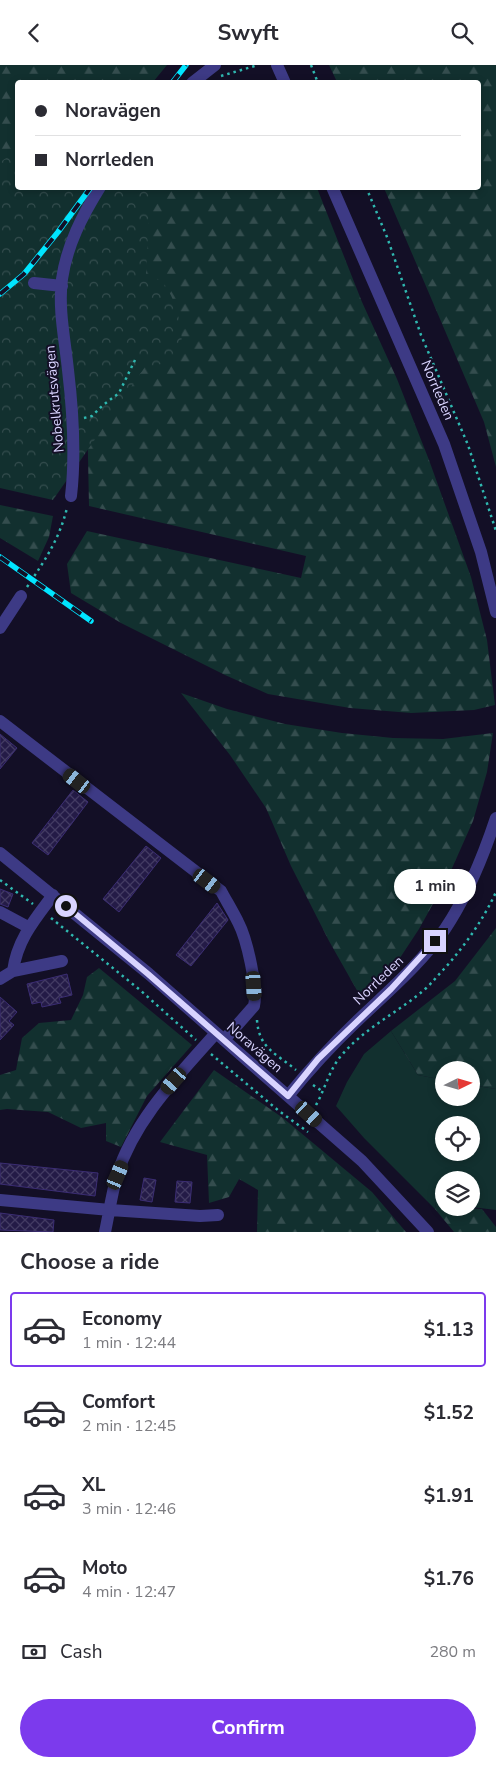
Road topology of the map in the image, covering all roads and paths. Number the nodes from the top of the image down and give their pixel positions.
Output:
1 (258, 65) edge
2 (277, 65) edge
3 (310, 65) edge
4 (218, 71) edge
5 (198, 80) edge
6 (284, 80) edge
7 (317, 80) edge
8 (98, 190) edge
9 (333, 190) edge
10 (367, 190) edge
11 (34, 283) dead end
12 (62, 286) junction
13 (135, 359) dead end
14 (73, 421) junction
15 (71, 496) joint
16 (496, 531) edge
17 (21, 596) joint
18 (496, 612) edge
19 (0, 628) edge
20 (0, 721) edge
21 (496, 818) edge
22 (0, 853) edge
23 (496, 891) edge
24 (53, 895) junction
25 (0, 912) edge
26 (28, 927) junction
27 (62, 961) dead end
28 (13, 971) junction
29 (0, 979) edge
30 (255, 1000) junction
31 (220, 1037) junction
32 (303, 1076) junction
33 (322, 1091) junction
34 (288, 1096) junction
35 (309, 1114) junction
36 (300, 1125) dead end
37 (0, 1200) edge
38 (110, 1210) junction
39 (218, 1215) dead end
40 (105, 1232) edge
41 (428, 1232) edge

1 - 4 path
2 - 6 street
3 - 7 path
4 - 5 street
8 - 12 street, Nobelkrutsvägen
9 - 18 street, Norrleden
10 - 16 path
11 - 12 street
12 - 14 street, Nobelkrutsvägen
13 - 14 path
14 - 15 street, Nobelkrutsvägen
15 - 17 path
17 - 19 street
20 - 30 street
21 - 32 street, Norrleden
22 - 24 street, Noravägen
23 - 33 path
24 - 26 street
24 - 31 street, Noravägen
25 - 26 street
26 - 28 street
27 - 28 street
28 - 29 street
30 - 31 street
30 - 32 path
31 - 34 street, Noravägen
31 - 38 street
32 - 33 path
32 - 34 street, Norrleden
33 - 35 path
34 - 35 street, Noravägen
35 - 36 path
35 - 41 street, Noravägen
37 - 38 street
38 - 39 street
38 - 40 street

